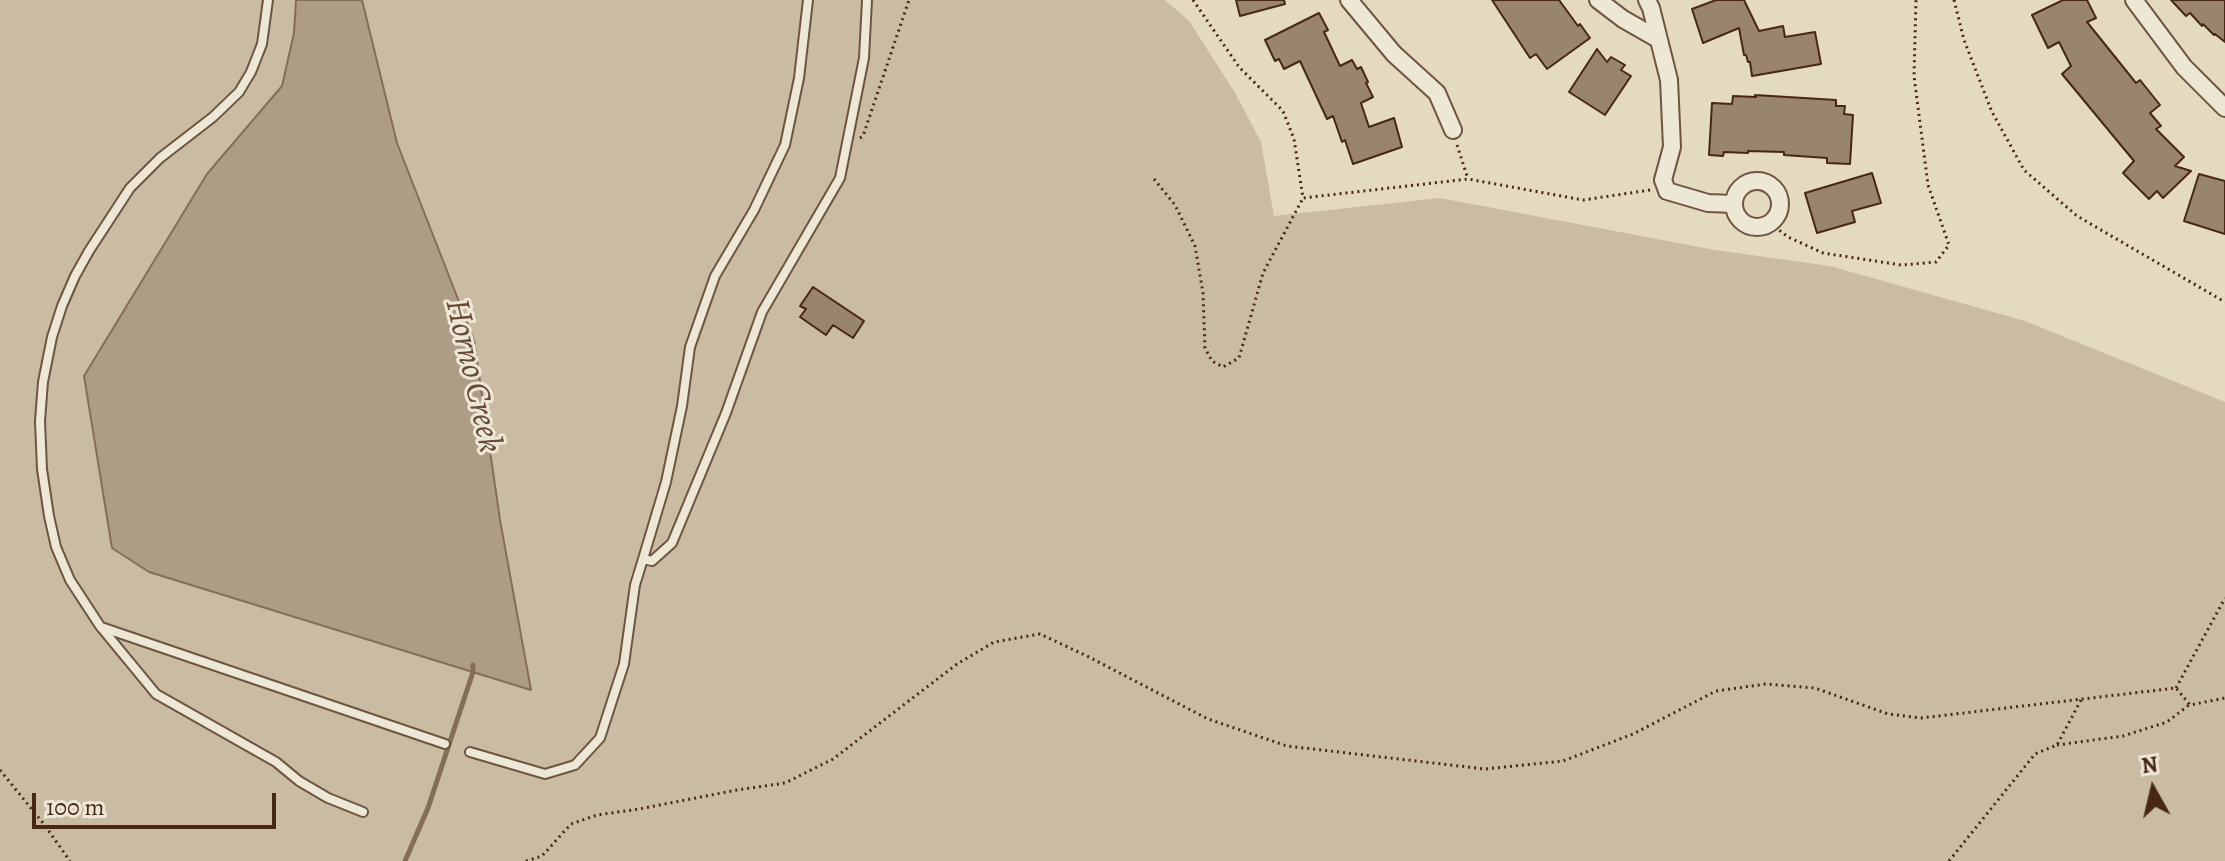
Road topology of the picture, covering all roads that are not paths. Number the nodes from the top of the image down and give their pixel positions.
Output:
1 (268, 0) edge
2 (808, 0) edge
3 (867, 0) edge
4 (1349, 0) edge
5 (1598, 0) edge
6 (1647, 0) edge
7 (2134, 0) edge
8 (1658, 39) junction
9 (2225, 108) edge
10 (1453, 130) road end
11 (1734, 204) junction
12 (643, 559) junction
13 (100, 626) junction
14 (445, 744) dead end
15 (470, 752) dead end
16 (363, 812) dead end

1 - 13 lane
2 - 12 lane
3 - 12 lane
4 - 10 street
5 - 8 street
6 - 8 street
7 - 9 street
8 - 11 street
11 - 11 street
12 - 15 lane
13 - 14 lane
13 - 16 lane

